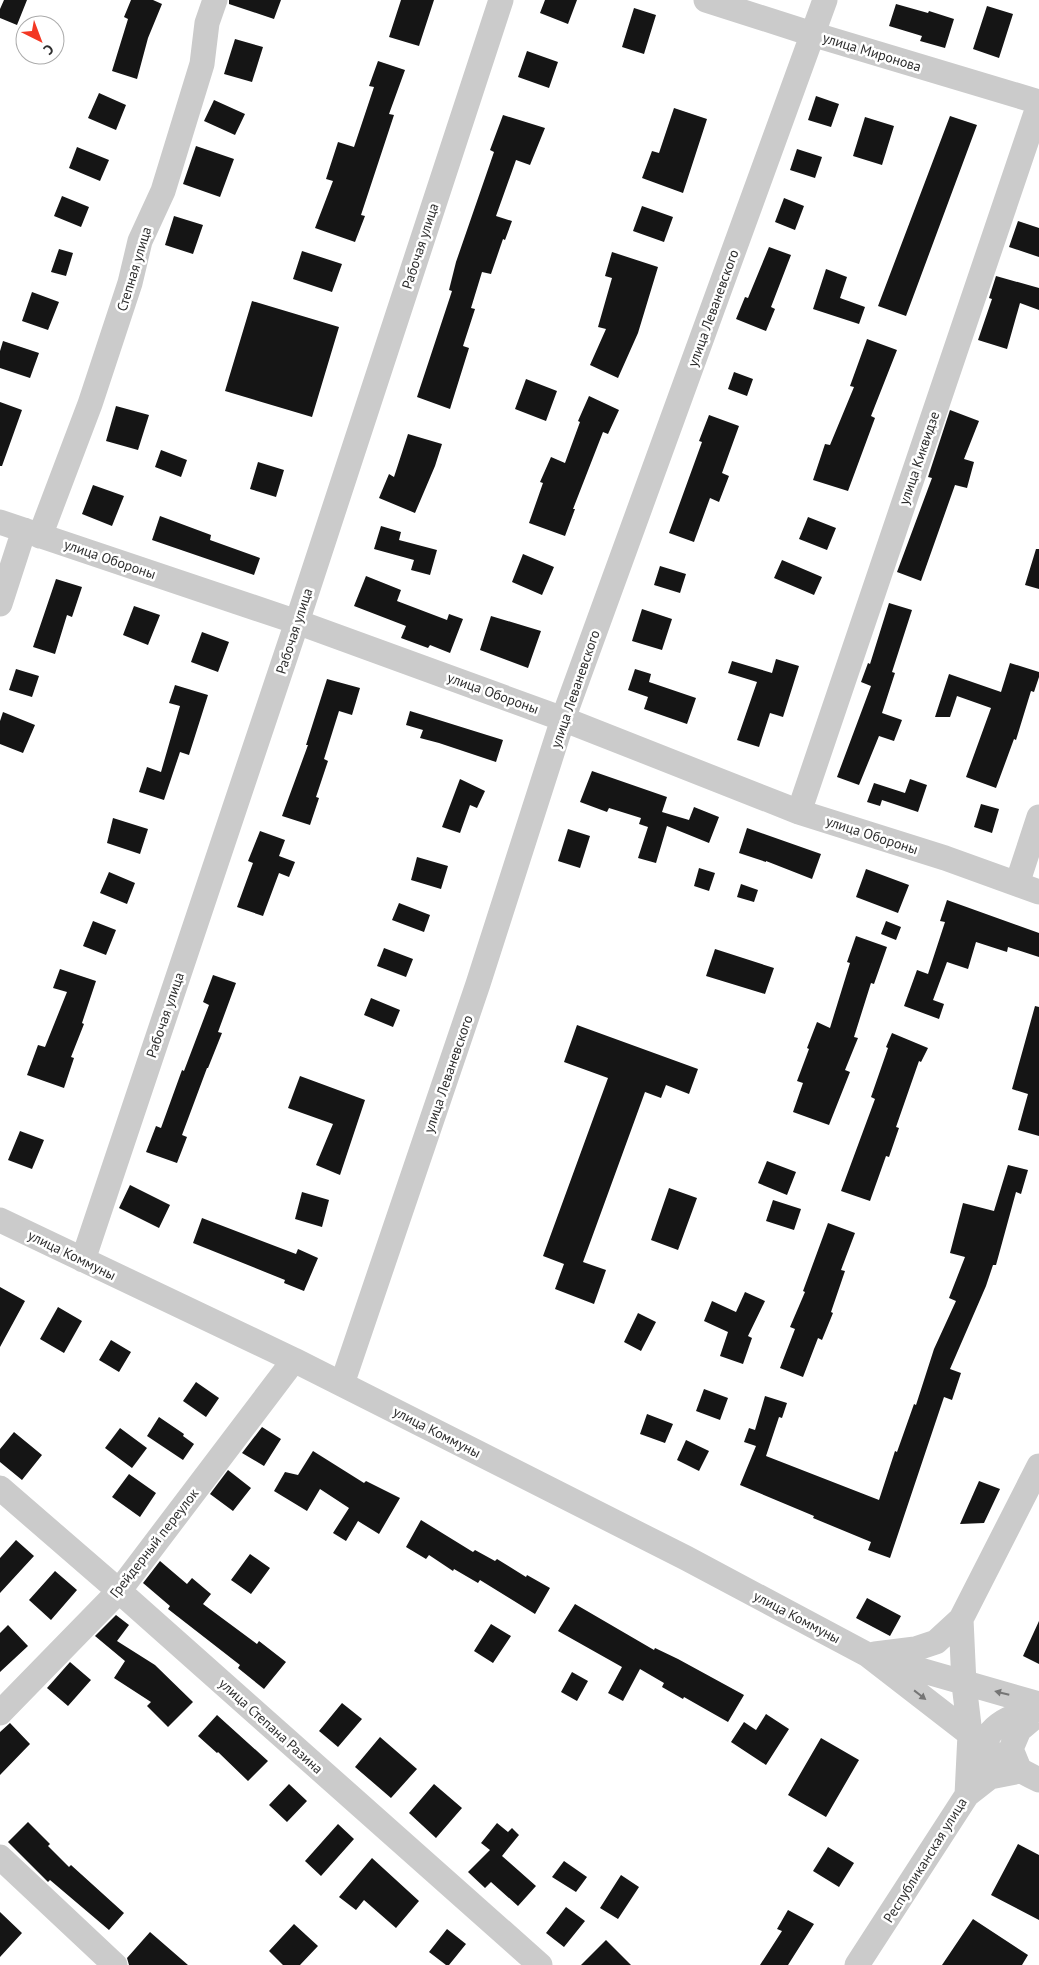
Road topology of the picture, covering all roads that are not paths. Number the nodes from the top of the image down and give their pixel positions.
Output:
1 (215, 0) edge
2 (500, 0) edge
3 (706, 0) edge
4 (825, 0) edge
5 (812, 34) junction
6 (1039, 103) edge
7 (0, 522) edge
8 (32, 533) junction
9 (0, 604) edge
10 (297, 622) junction
11 (563, 719) junction
12 (799, 812) junction
13 (1039, 817) edge
14 (1028, 888) edge
15 (0, 1220) edge
16 (83, 1260) junction
17 (294, 1360) junction
18 (342, 1384) junction
19 (1039, 1466) edge
20 (0, 1488) edge
21 (119, 1591) junction
22 (961, 1619) junction
23 (868, 1655) junction
24 (964, 1684) junction
25 (1039, 1704) edge
26 (1039, 1711) edge
27 (0, 1713) edge
28 (976, 1739) junction
29 (1030, 1776) edge
30 (967, 1795) junction
31 (0, 1857) edge
32 (114, 1965) edge
33 (540, 1965) edge
34 (857, 1965) edge

1 - 8 street, Степная улица
2 - 10 street, Рабочая улица
3 - 5 street, улица Миронова
4 - 5 street, улица Леваневского
5 - 6 street, улица Миронова
5 - 11 street, улица Леваневского
6 - 12 street, улица Киквидзе
7 - 8 street, улица Обороны
8 - 9 street, Степная улица
8 - 10 street, улица Обороны
10 - 11 street, улица Обороны
10 - 16 street, Рабочая улица
11 - 12 street, улица Обороны
11 - 18 street, улица Леваневского
12 - 14 street, улица Обороны
13 - 14 street
15 - 16 street, улица Коммуны
16 - 17 street, улица Коммуны
17 - 18 street, улица Коммуны
17 - 21 street, Грейдерный переулок
18 - 23 street, улица Коммуны
19 - 22 street, Республиканская улица
20 - 21 street, улица Степана Разина
21 - 27 street, Грейдерный переулок
21 - 33 street, улица Степана Разина
22 - 23 street
22 - 24 street, Республиканская улица
23 - 24 street, улица Коммуны
23 -> 28 street, улица Коммуны
25 -> 24 street, улица Коммуны
24 - 28 street, Республиканская улица
26 - 28 street
26 - 29 street
28 - 29 street, улица Коммуны
28 - 30 street, Республиканская улица
29 - 30 street
30 - 34 street, Республиканская улица
31 - 32 street

